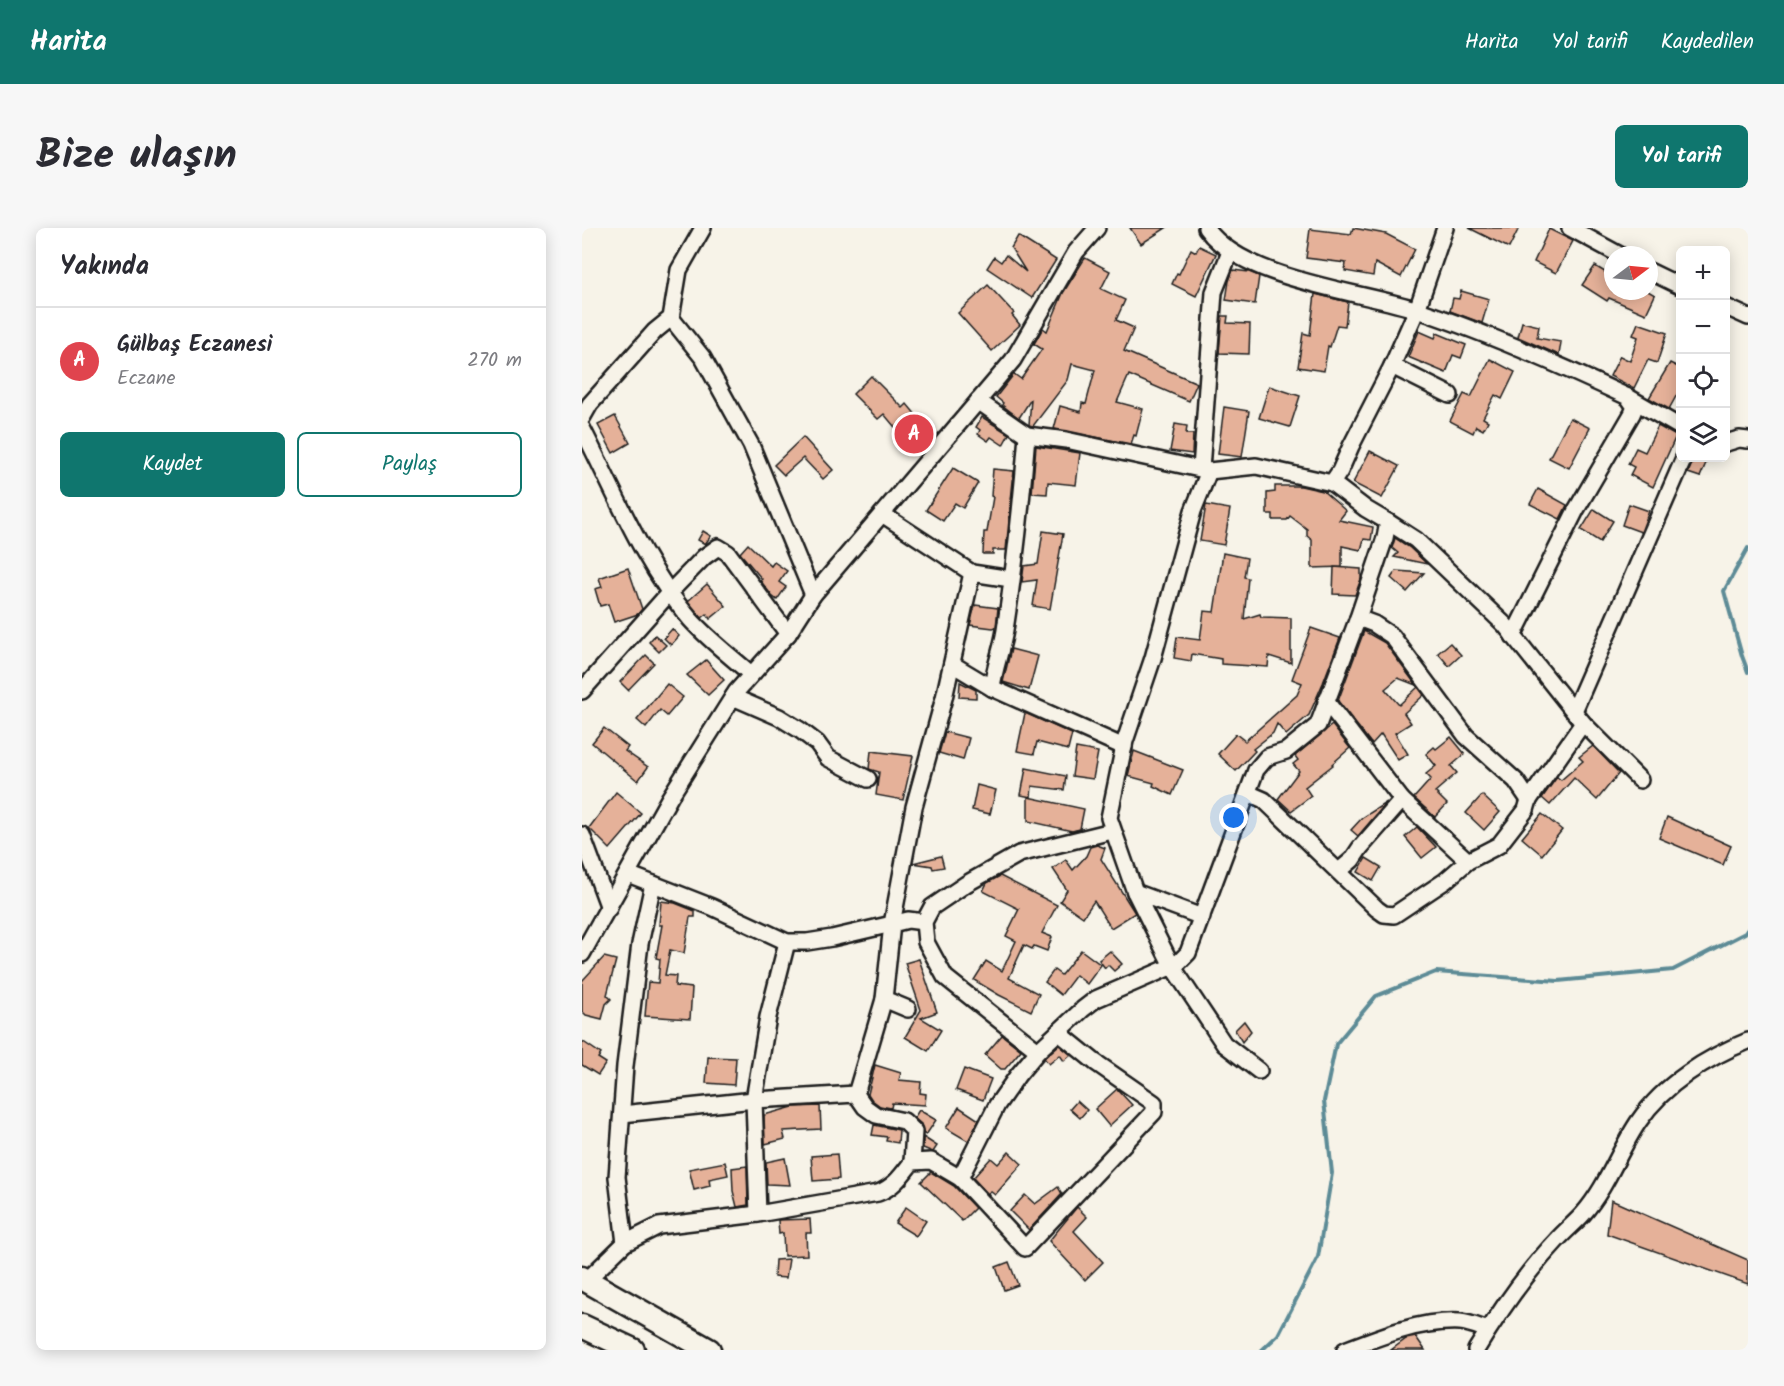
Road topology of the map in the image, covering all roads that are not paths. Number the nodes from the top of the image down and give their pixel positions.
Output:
1 (703, 228) edge
2 (1097, 228) edge
3 (1206, 228) edge
4 (1445, 228) edge
5 (1570, 228) edge
6 (1604, 246) edge
7 (1230, 252) junction
8 (1658, 275) edge
9 (1676, 284) edge
10 (1730, 309) edge
11 (1417, 310) junction
12 (1748, 317) edge
13 (671, 318) junction
14 (1392, 366) junction
15 (1450, 394) dead end
16 (1629, 397) junction
17 (978, 401) junction
18 (582, 418) edge
19 (1676, 425) edge
20 (582, 428) edge
21 (1027, 435) junction
22 (1748, 440) edge
23 (1730, 442) edge
24 (1682, 462) edge
25 (1205, 470) junction
26 (1332, 483) junction
27 (882, 514) junction
28 (1388, 522) junction
29 (972, 573) junction
30 (1011, 579) junction
31 (670, 592) junction
32 (813, 595) junction
33 (1358, 618) junction
34 (788, 634) junction
35 (1514, 636) junction
36 (952, 664) junction
37 (751, 674) junction
38 (992, 688) junction
39 (582, 690) edge
40 (733, 697) junction
41 (1326, 700) junction
42 (1579, 717) junction
43 (1124, 747) junction
44 (868, 779) dead end
45 (1640, 780) dead end
46 (1248, 793) junction
47 (1402, 800) junction
48 (1529, 800) junction
49 (1112, 831) junction
50 (582, 835) edge
51 (1468, 861) junction
52 (1338, 871) junction
53 (628, 874) junction
54 (653, 884) junction
55 (1135, 892) junction
56 (609, 908) junction
57 (1202, 917) junction
58 (924, 922) junction
59 (892, 924) junction
60 (787, 942) junction
61 (582, 954) edge
62 (1172, 966) junction
63 (884, 999) junction
64 (908, 1009) dead end
65 (1058, 1032) junction
66 (1746, 1045) edge
67 (1038, 1052) junction
68 (1259, 1071) dead end
69 (856, 1094) junction
70 (754, 1100) junction
71 (622, 1114) junction
72 (912, 1162) junction
73 (960, 1178) junction
74 (758, 1214) junction
75 (625, 1243) junction
76 (584, 1279) edge
77 (582, 1326) edge
78 (1488, 1330) junction
79 (611, 1345) edge
80 (633, 1350) edge
81 (709, 1350) edge
82 (1345, 1350) edge
83 (1476, 1350) edge

1 - 13 street
2 - 17 street
3 - 7 street
4 - 11 street
5 - 6 street
7 - 11 street
7 - 25 street
8 - 9 street
10 - 12 street
11 - 14 street
11 - 16 street
13 - 18 street
13 - 32 street
14 - 15 street
14 - 26 street
16 - 19 street
16 - 35 street
17 - 21 street
17 - 27 street
20 - 31 street
21 - 25 street
21 - 30 street
22 - 23 street
24 - 42 street
25 - 26 street
25 - 43 street
26 - 28 street
27 - 29 street
27 - 32 street
28 - 33 street
28 - 35 street
29 - 30 street
29 - 36 street
30 - 38 street
31 - 34 street
31 - 37 street
31 - 39 street
32 - 34 street
33 - 41 street
33 - 48 street
34 - 37 street
35 - 42 street
36 - 38 street
36 - 59 street
37 - 40 street
38 - 43 street
40 - 44 street
40 - 53 street
41 - 46 street
41 - 47 street
42 - 45 street
42 - 48 street
43 - 49 street
46 - 52 street
46 - 57 street
47 - 51 street
47 - 52 street
48 - 51 street
49 - 55 street
49 - 58 street
50 - 56 street
51 - 52 street
53 - 54 street
53 - 56 street
54 - 60 street
54 - 71 street
55 - 57 street
55 - 62 street
56 - 61 street
57 - 62 street
58 - 59 street
58 - 67 street
59 - 60 street
59 - 63 street
60 - 70 street
62 - 65 street
62 - 68 street
63 - 64 street
63 - 69 street
65 - 67 street
65 - 73 street
66 - 78 street
67 - 73 street
69 - 70 street
69 - 72 street
70 - 71 street
70 - 74 street
71 - 75 street
72 - 73 street
72 - 74 street
74 - 75 street
75 - 76 street
76 - 81 highway
77 - 79 highway
78 - 82 street
78 - 83 street
79 - 80 highway

